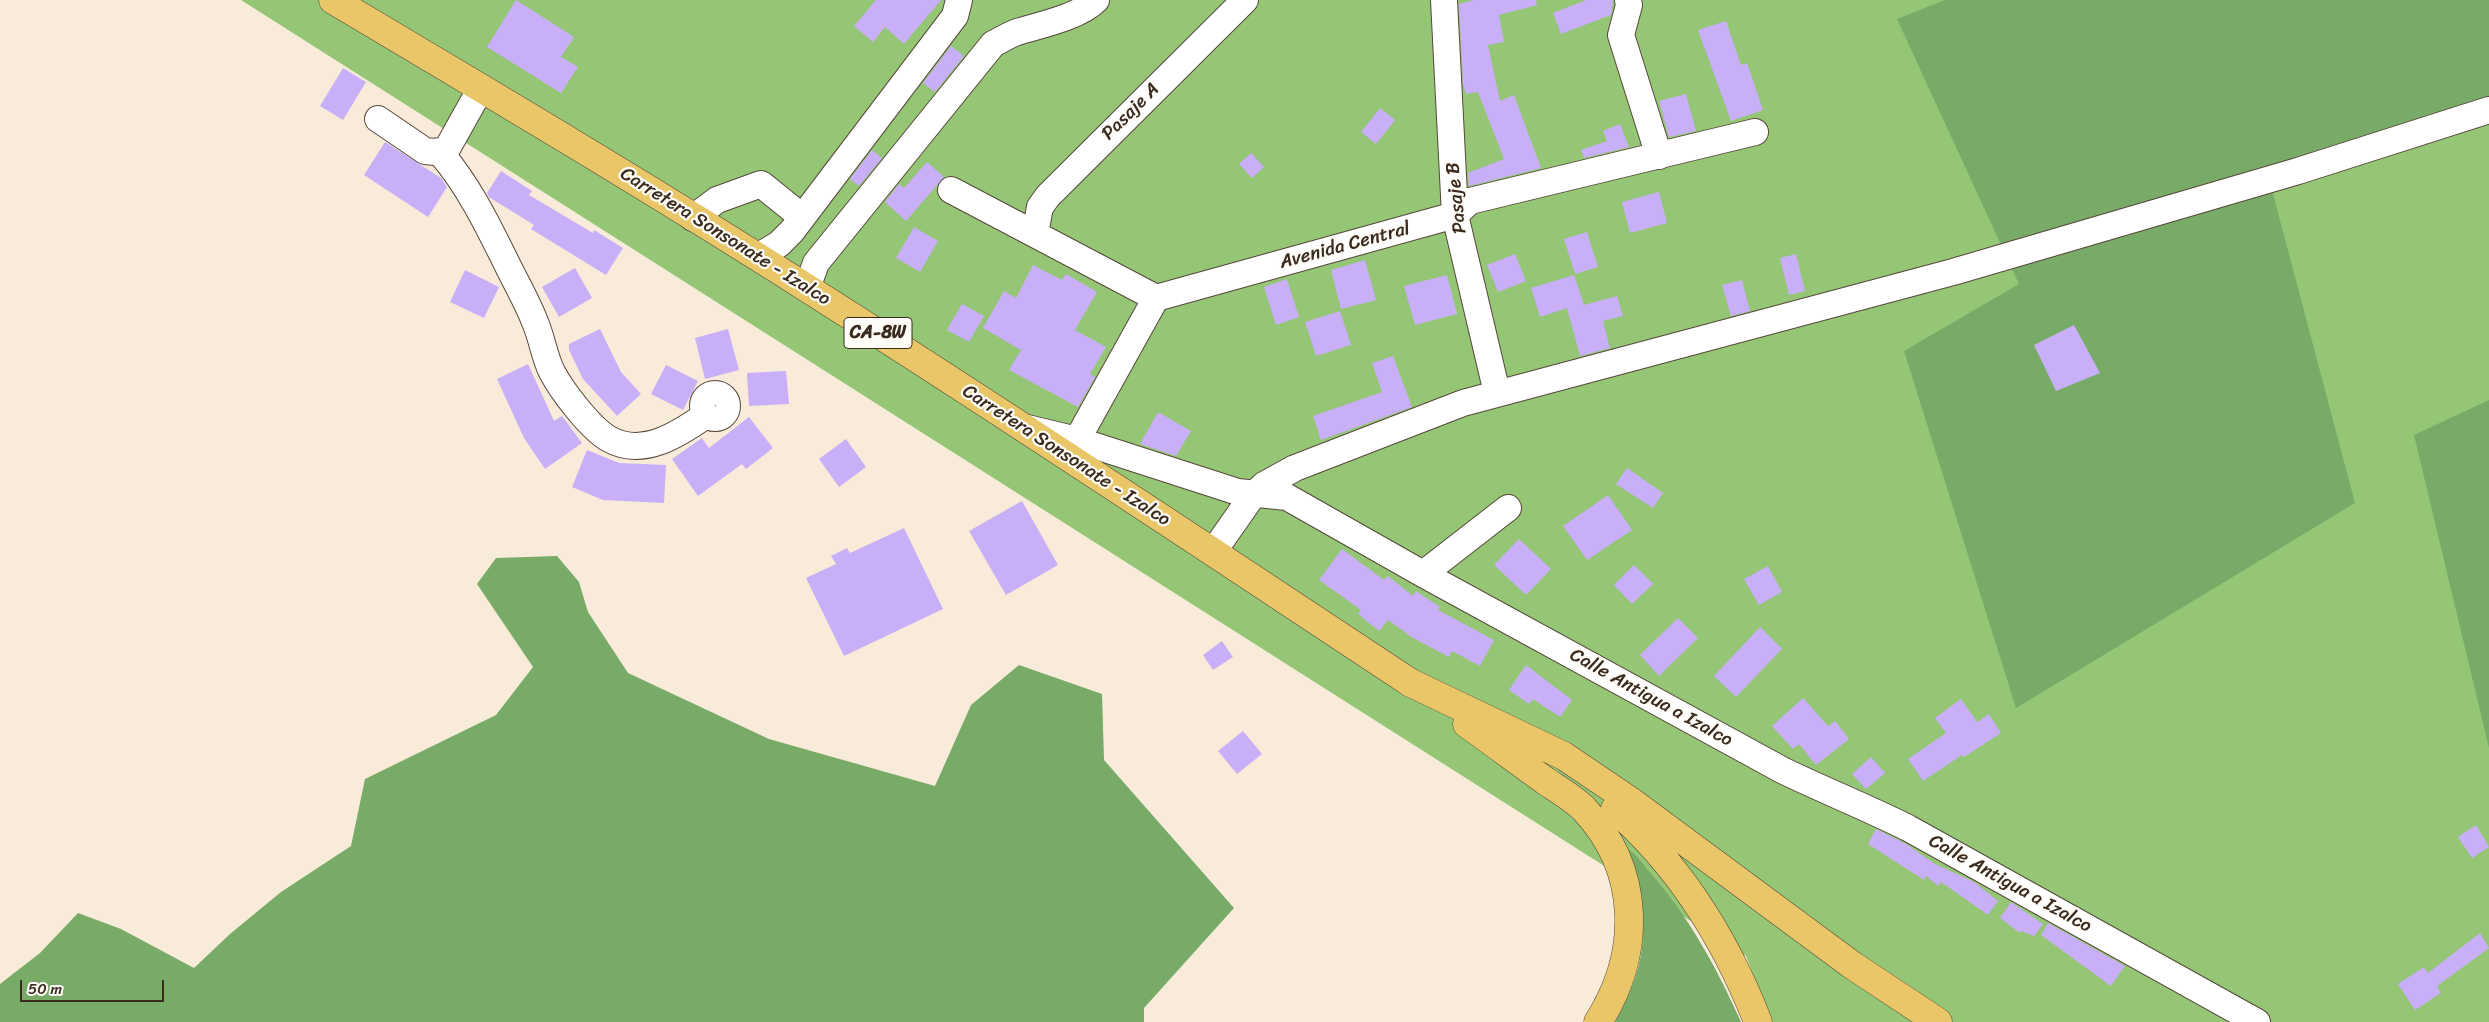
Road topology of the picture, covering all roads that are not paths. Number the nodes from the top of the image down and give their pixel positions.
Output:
1 (333, 0) edge
2 (959, 0) edge
3 (1096, 0) edge
4 (1245, 0) edge
5 (1444, 0) edge
6 (1628, 0) edge
7 (481, 88) junction
8 (2489, 110) edge
9 (378, 119) dead end
10 (1755, 132) dead end
11 (445, 150) junction
12 (1659, 156) junction
13 (951, 190) dead end
14 (1455, 215) junction
15 (693, 218) junction
16 (802, 218) junction
17 (1035, 234) junction
18 (757, 257) junction
19 (807, 288) junction
20 (1156, 298) junction
21 (1497, 393) junction
22 (706, 415) dead end
23 (1025, 427) junction
24 (1077, 440) junction
25 (1253, 495) junction
26 (1508, 508) dead end
27 (1212, 552) junction
28 (1423, 574) junction
29 (1411, 683) junction
30 (1598, 1022) edge
31 (1758, 1022) edge
32 (1938, 1022) edge
33 (2257, 1022) edge

1 - 7 main road, Carretera Sonsonate - Izalco / CA-8W
2 - 16 street
3 - 19 street
4 - 17 street, Pasaje A
5 - 14 street, Pasaje B
6 - 12 street
7 - 11 street
7 - 15 main road, Carretera Sonsonate - Izalco / CA-8W
8 - 21 street
9 - 11 street
10 - 12 street, Avenida Central
11 - 22 street
12 - 14 street, Avenida Central
13 - 17 street
14 - 20 street, Avenida Central
14 - 21 street, Pasaje B
15 - 16 street
15 - 18 main road, Carretera Sonsonate - Izalco / CA-8W
16 - 18 street
17 - 20 street
18 - 19 main road, Carretera Sonsonate - Izalco / CA-8W
19 - 23 main road, Carretera Sonsonate - Izalco / CA-8W
20 - 24 street
21 - 25 street
23 - 24 street, Calle Antigua a Izalco
23 - 27 main road, Carretera Sonsonate - Izalco / CA-8W
24 - 25 street, Calle Antigua a Izalco
25 - 27 street
25 - 28 street, Calle Antigua a Izalco
26 - 28 street
27 - 29 main road, Carretera Sonsonate - Izalco / CA-8W
28 - 33 street, Calle Antigua a Izalco
29 - 30 main road
29 - 31 main road
29 - 32 main road

